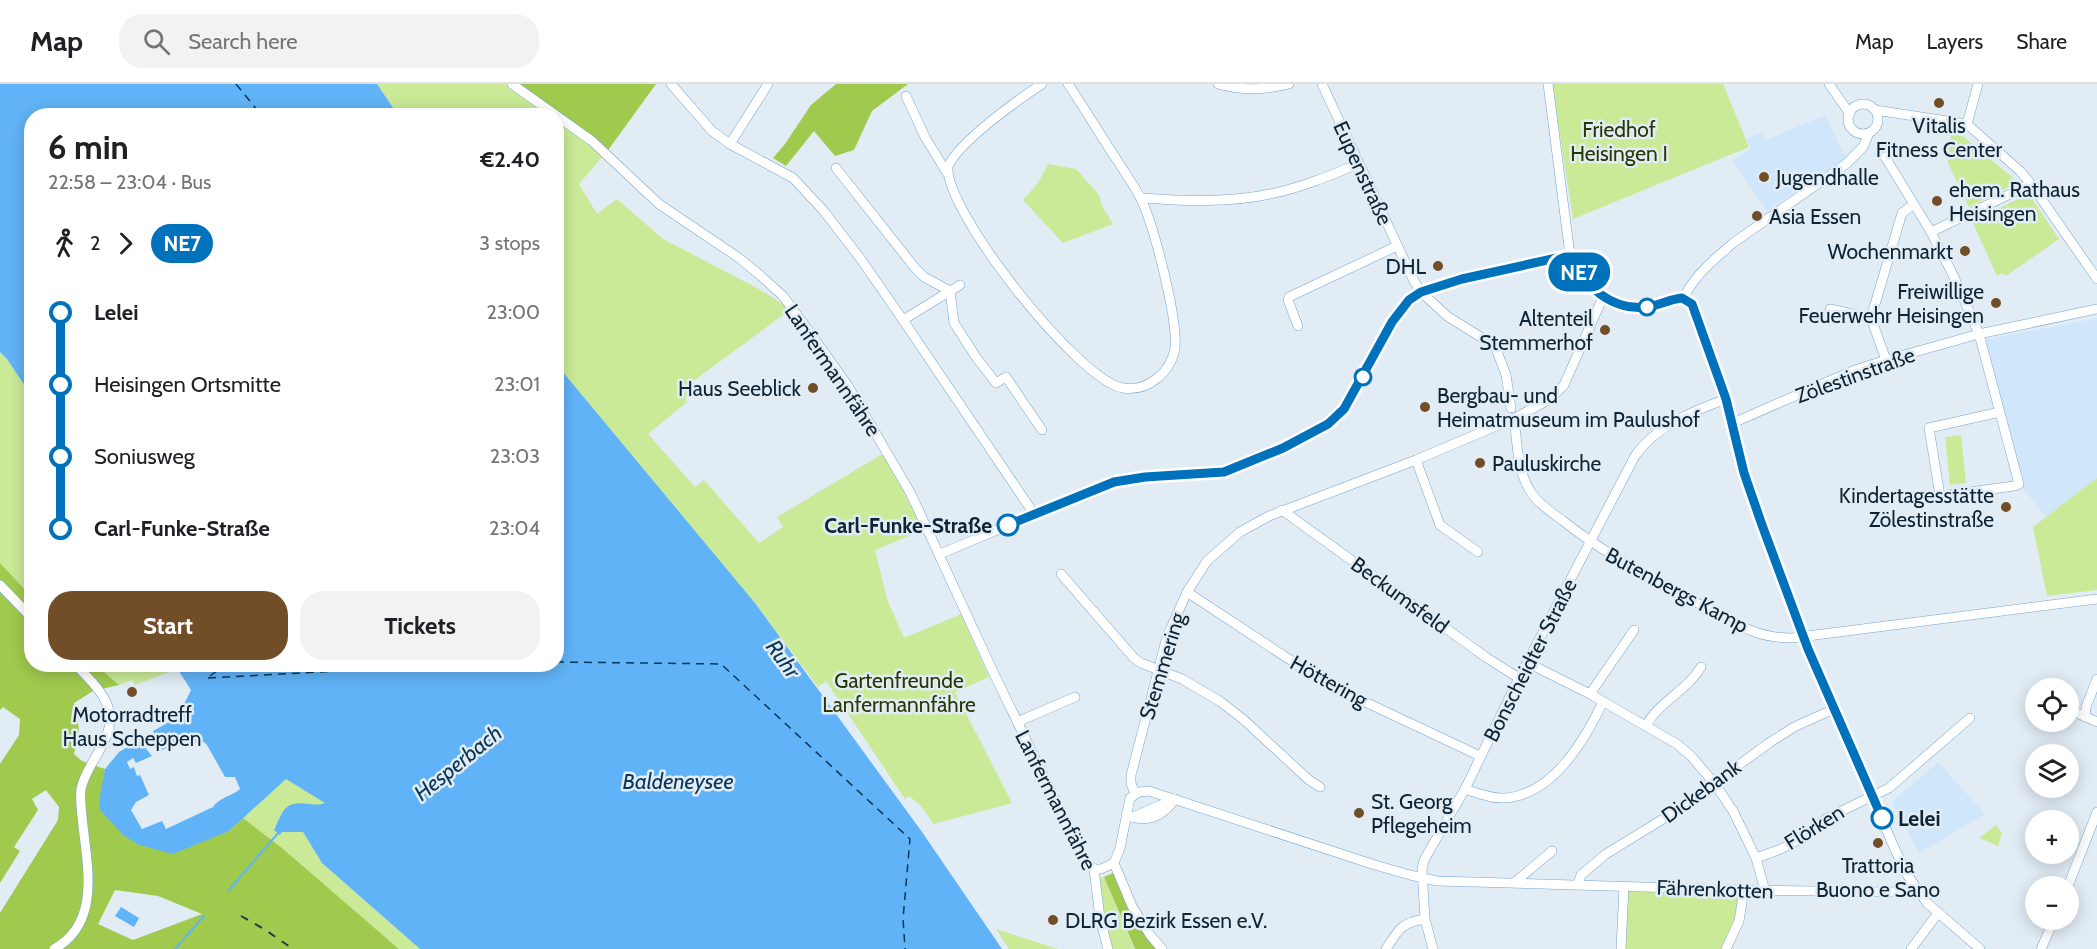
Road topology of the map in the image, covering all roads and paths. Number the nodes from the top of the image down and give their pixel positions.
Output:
1 (512, 84) edge
2 (671, 84) edge
3 (768, 84) edge
4 (1042, 84) edge
5 (1068, 84) edge
6 (1218, 84) edge
7 (1289, 84) edge
8 (1322, 84) edge
9 (1548, 84) edge
10 (1978, 84) edge
11 (1832, 88) edge
12 (906, 96) dead end
13 (1858, 105) junction
14 (546, 108) edge
15 (1875, 110) junction
16 (1850, 114) junction
17 (1902, 115) junction
18 (564, 121) edge
19 (1878, 122) junction
20 (1967, 124) junction
21 (1856, 132) junction
22 (1869, 133) junction
23 (730, 144) junction
24 (1855, 154) junction
25 (1885, 157) dead end
26 (1358, 164) junction
27 (837, 168) dead end
28 (948, 174) junction
29 (2031, 184) junction
30 (1141, 198) junction
31 (1913, 205) junction
32 (1931, 232) junction
33 (1397, 246) junction
34 (1570, 255) junction
35 (2097, 279) edge
36 (960, 285) dead end
37 (950, 291) junction
38 (1421, 292) junction
39 (1603, 297) junction
40 (1684, 298) junction
41 (1830, 309) dead end
42 (2097, 309) edge
43 (1871, 318) junction
44 (903, 320) junction
45 (1298, 326) dead end
46 (1979, 334) junction
47 (1886, 360) junction
48 (1726, 399) junction
49 (1511, 408) dead end
50 (2000, 412) junction
51 (1514, 418) junction
52 (1733, 423) junction
53 (1042, 430) dead end
54 (1416, 460) junction
55 (1282, 510) junction
56 (1034, 514) junction
57 (1591, 542) junction
58 (1478, 552) dead end
59 (940, 554) junction
60 (1061, 574) dead end
61 (0, 585) edge
62 (1186, 592) junction
63 (2097, 599) edge
64 (24, 610) edge
65 (1634, 630) dead end
66 (1803, 636) junction
67 (1528, 663) junction
68 (1701, 667) dead end
69 (1158, 668) junction
70 (82, 672) edge
71 (1519, 678) junction
72 (2097, 679) edge
73 (1590, 694) junction
74 (1075, 697) dead end
75 (1603, 702) junction
76 (1834, 709) junction
77 (2079, 713) edge
78 (2085, 717) junction
79 (1970, 718) dead end
80 (1017, 722) junction
81 (2097, 722) edge
82 (1646, 726) junction
83 (1480, 756) junction
84 (1715, 784) junction
85 (1320, 787) dead end
86 (1465, 789) junction
87 (1139, 793) junction
88 (1872, 796) junction
89 (1175, 799) junction
90 (2097, 812) edge
91 (1129, 816) junction
92 (1552, 851) dead end
93 (1756, 858) junction
94 (1114, 863) junction
95 (1094, 869) junction
96 (2072, 876) edge
97 (1424, 879) junction
98 (1515, 882) junction
99 (1578, 884) junction
100 (1914, 885) junction
101 (1624, 886) junction
102 (1744, 890) junction
103 (1765, 891) junction
104 (1938, 912) junction
105 (1425, 919) junction
106 (2050, 930) edge
107 (54, 949) edge
108 (1108, 949) edge
109 (1162, 949) edge
110 (1386, 949) edge
111 (1433, 949) edge
112 (1621, 949) edge
113 (1726, 949) edge
114 (1911, 949) edge
115 (1980, 949) edge
116 (2041, 949) edge

1 - 14 street, Lanfermannfähre
2 - 23 street
3 - 23 street
4 - 28 street
5 - 30 street
6 - 7 street
8 - 26 street, Eupenstraße
9 - 34 street
10 - 20 street
11 - 13 street
11 - 16 street
12 - 28 street
13 - 15 street
13 - 16 street
15 - 17 street
15 - 19 street
16 - 21 street
17 - 19 street
17 - 20 street
18 - 59 street, Lanfermannfähre
19 - 22 street
20 - 29 street
21 - 22 street
21 - 24 street
22 - 24 street
23 - 44 street
24 - 40 street
25 - 31 street
26 - 30 street
26 - 33 street, Eupenstraße
27 - 37 street
28 - 30 street
29 - 32 street
29 - 35 street
31 - 32 street
31 - 43 street
32 - 46 street
33 - 38 street, Eupenstraße
33 - 45 street
34 - 38 street
34 - 39 street
36 - 37 street
37 - 44 street
37 - 53 street
38 - 49 street
38 - 56 street
39 - 40 street
39 - 51 street, Stemmering
40 - 48 street
41 - 43 street
42 - 46 street, Zölestinstraße
43 - 47 street
44 - 56 street
46 - 47 street, Zölestinstraße
46 - 50 street
47 - 52 street, Zölestinstraße
48 - 52 street
48 - 57 street, Bonscheidter Straße
50 - 50 street
51 - 54 street, Stemmering
51 - 57 street, Butenbergs Kamp
52 - 66 street
54 - 55 street, Stemmering
54 - 58 street
55 - 62 street, Stemmering
55 - 71 street, Beckumsfeld
56 - 59 street
57 - 66 street, Butenbergs Kamp
57 - 67 street, Bonscheidter Straße
59 - 80 street, Lanfermannfähre
60 - 69 street
61 - 64 street
62 - 69 street, Stemmering
62 - 83 street, Höttering
63 - 66 street, Butenbergs Kamp
65 - 73 street
66 - 76 street
67 - 71 street, Bonscheidter Straße
67 - 73 street
68 - 82 street
69 - 85 street
69 - 87 street, Stemmering
70 - 107 street
71 - 83 street, Bonscheidter Straße
72 - 78 street
73 - 75 street
74 - 80 street, Lanfermannfähre
75 - 82 street
75 - 86 street
76 - 84 street, Dickebank
76 - 88 street
77 - 78 street
78 - 81 street
79 - 88 street, Flörken
80 - 95 street, Lanfermannfähre
82 - 84 street
83 - 86 street, Bonscheidter Straße
84 - 93 street
84 - 99 street, Dickebank
86 - 97 street, Bonscheidter Straße
87 - 89 street, Fährenkotten
87 - 91 street, Stemmering
88 - 93 street, Flörken
88 - 100 street
89 - 91 street
89 - 97 street, Fährenkotten
90 - 96 street
91 - 94 street, Stemmering
92 - 98 street
93 - 103 street
94 - 95 street
94 - 109 street
95 - 108 street, Lanfermannfähre
97 - 98 street, Fährenkotten
97 - 105 street, Bonscheidter Straße
98 - 99 street, Fährenkotten
99 - 101 street, Fährenkotten
100 - 103 street, Fährenkotten
100 - 104 street
101 - 102 street, Fährenkotten
101 - 112 street
102 - 103 street, Fährenkotten
102 - 113 street
104 - 114 street
104 - 115 street
105 - 110 street
105 - 111 street, Bonscheidter Straße
106 - 116 street

